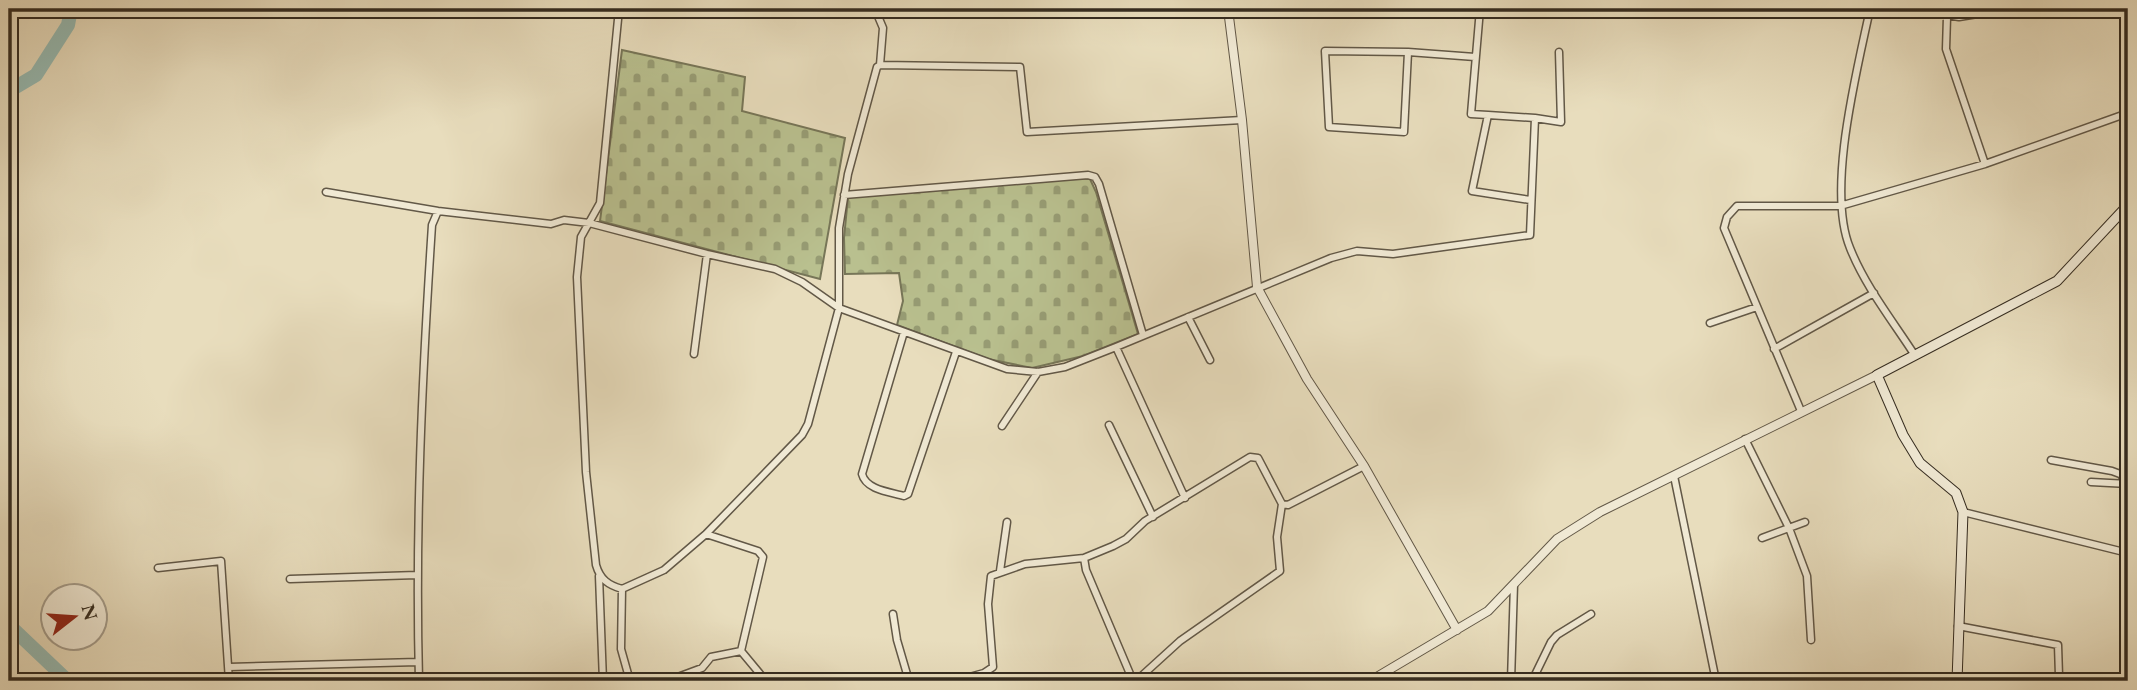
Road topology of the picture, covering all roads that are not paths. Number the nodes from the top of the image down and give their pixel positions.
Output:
1 (620, 9) edge
2 (875, 9) edge
3 (1228, 9) edge
4 (1480, 9) edge
5 (1870, 9) edge
6 (1907, 9) edge
7 (2008, 9) edge
8 (1947, 17) junction
9 (1408, 52) junction
10 (1559, 52) dead end
11 (1475, 57) junction
12 (880, 65) junction
13 (2128, 113) edge
14 (1488, 115) junction
15 (1535, 118) junction
16 (1242, 120) junction
17 (1984, 164) junction
18 (326, 192) dead end
19 (844, 195) junction
20 (1530, 200) junction
21 (2128, 205) edge
22 (1840, 206) junction
23 (438, 211) junction
24 (589, 223) junction
25 (707, 254) junction
26 (1257, 287) junction
27 (1874, 293) junction
28 (1757, 307) junction
29 (839, 308) junction
30 (1188, 317) junction
31 (1710, 323) dead end
32 (904, 332) junction
33 (1143, 335) junction
34 (1116, 347) junction
35 (1774, 349) junction
36 (956, 352) junction
37 (694, 354) dead end
38 (1914, 354) junction
39 (1210, 360) dead end
40 (1038, 372) junction
41 (1878, 375) junction
42 (1801, 411) junction
43 (1109, 425) dead end
44 (1002, 426) dead end
45 (1745, 439) junction
46 (2051, 460) dead end
47 (1364, 466) junction
48 (1674, 476) junction
49 (2091, 482) dead end
50 (2128, 483) edge
51 (1185, 498) junction
52 (1282, 504) junction
53 (1963, 512) junction
54 (1153, 517) junction
55 (1007, 522) dead end
56 (1805, 522) dead end
57 (1789, 528) junction
58 (706, 534) junction
59 (1762, 538) dead end
60 (2128, 553) edge
61 (1084, 558) junction
62 (158, 568) dead end
63 (1000, 571) junction
64 (417, 575) junction
65 (599, 576) junction
66 (289, 579) dead end
67 (1514, 584) junction
68 (622, 589) junction
69 (893, 614) dead end
70 (1591, 614) dead end
71 (1958, 626) junction
72 (1457, 630) junction
73 (1811, 640) dead end
74 (741, 651) junction
75 (418, 662) junction
76 (229, 667) junction
77 (2059, 676) dead end
78 (229, 681) edge
79 (419, 681) edge
80 (603, 681) edge
81 (630, 681) edge
82 (667, 681) edge
83 (766, 681) edge
84 (909, 681) edge
85 (955, 681) edge
86 (1134, 681) edge
87 (1370, 681) edge
88 (1511, 681) edge
89 (1532, 681) edge
90 (1716, 681) edge
91 (1957, 681) edge

1 - 24 street
2 - 12 street
3 - 16 street
4 - 11 street
5 - 22 street
6 - 8 street
7 - 8 street
8 - 17 street
9 - 9 street
9 - 11 street
10 - 15 street
11 - 14 street
12 - 16 street
12 - 19 street
13 - 17 street
14 - 15 street
14 - 20 street
15 - 20 street
16 - 26 street
17 - 22 street
18 - 23 street
19 - 29 street
19 - 33 street
20 - 26 street
21 - 38 main road
22 - 27 street
22 - 28 street
23 - 24 street
23 - 64 street
24 - 25 street
24 - 65 street
25 - 29 street
25 - 37 street
26 - 30 street
26 - 47 street
27 - 35 street
27 - 38 street
28 - 31 street
28 - 35 street
29 - 32 street
29 - 58 street
30 - 33 street
30 - 39 street
32 - 36 street
32 - 36 street
33 - 34 street
34 - 40 street
34 - 51 street
35 - 42 street
36 - 40 street
38 - 41 main road
40 - 44 street
41 - 42 street
41 - 53 main road
42 - 45 street
43 - 54 street
45 - 48 street
45 - 57 street
46 - 50 street
47 - 52 street
47 - 72 street
48 - 67 street
48 - 90 street
49 - 50 street
51 - 52 street
51 - 54 street
52 - 86 street
53 - 60 street
53 - 71 main road
54 - 61 street
55 - 63 street
56 - 57 street
57 - 59 street
57 - 73 street
58 - 68 street
58 - 74 street
61 - 63 street
61 - 86 street
62 - 76 street
63 - 85 street
64 - 66 street
64 - 75 street
65 - 68 street
65 - 80 street
67 - 72 street
67 - 88 street
68 - 81 street
69 - 84 street
70 - 89 street
71 - 77 street
71 - 91 main road
72 - 87 street
74 - 82 street
74 - 83 street
75 - 76 street
75 - 79 street
76 - 78 street

